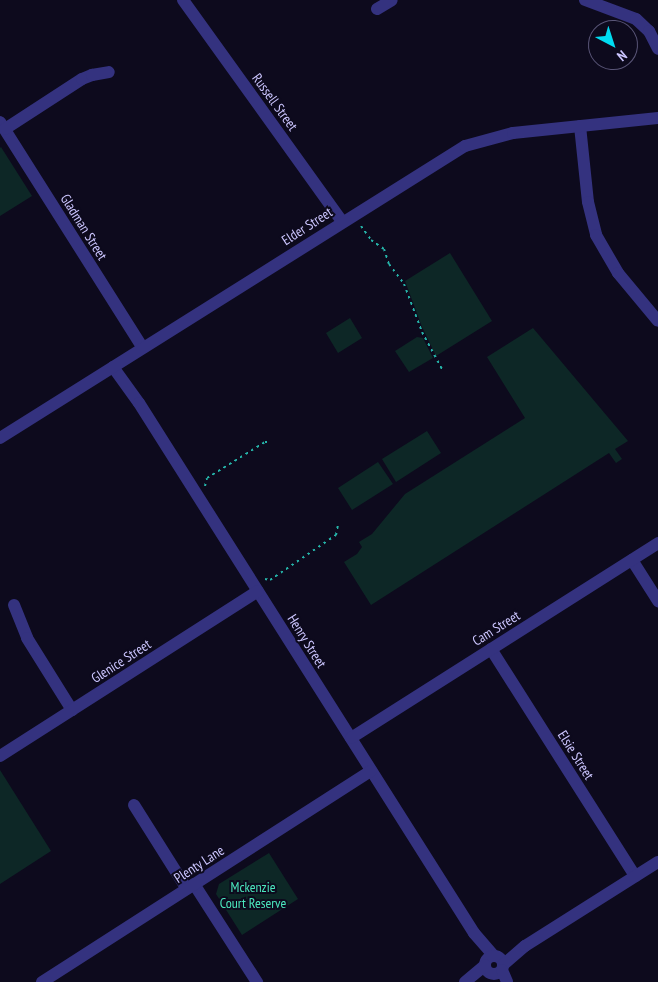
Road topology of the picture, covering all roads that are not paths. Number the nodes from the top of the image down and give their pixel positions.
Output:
1 (184, 0) edge
2 (392, 0) edge
3 (585, 0) edge
4 (377, 9) dead end
5 (658, 50) edge
6 (109, 72) dead end
7 (658, 118) edge
8 (2, 125) edge
9 (580, 126) junction
10 (342, 221) junction
11 (658, 321) edge
12 (143, 348) junction
13 (113, 367) junction
14 (0, 438) edge
15 (658, 544) edge
16 (632, 560) junction
17 (258, 591) junction
18 (658, 601) edge
19 (14, 605) dead end
20 (491, 649) junction
21 (72, 710) junction
22 (351, 738) junction
23 (0, 756) edge
24 (371, 770) junction
25 (134, 805) dead end
26 (658, 862) edge
27 (635, 876) junction
28 (191, 886) junction
29 (496, 969) edge
30 (42, 982) edge
31 (257, 982) edge
32 (466, 982) edge
33 (471, 982) edge

1 - 10 street, Russell Street
2 - 4 street
3 - 5 street
6 - 8 street
7 - 9 street, Elder Street
8 - 12 street, Gladman Street
9 - 10 street, Elder Street
9 - 11 street
10 - 12 street, Elder Street
12 - 13 street, Elder Street
13 - 14 street, Elder Street
13 - 17 street, Henry Street
15 - 16 street, Cam Street
16 - 18 street
16 - 20 street, Cam Street
17 - 21 street, Glenice Street
17 - 22 street, Henry Street
19 - 21 street
20 - 22 street, Cam Street
20 - 27 street, Elsie Street
21 - 23 street, Glenice Street
22 - 24 street, Henry Street
24 - 28 street, Plenty Lane
24 - 29 street, Henry Street
25 - 28 street
26 - 27 street
27 - 29 street
28 - 30 street, Plenty Lane
28 - 31 street
29 - 32 street
29 - 33 street

